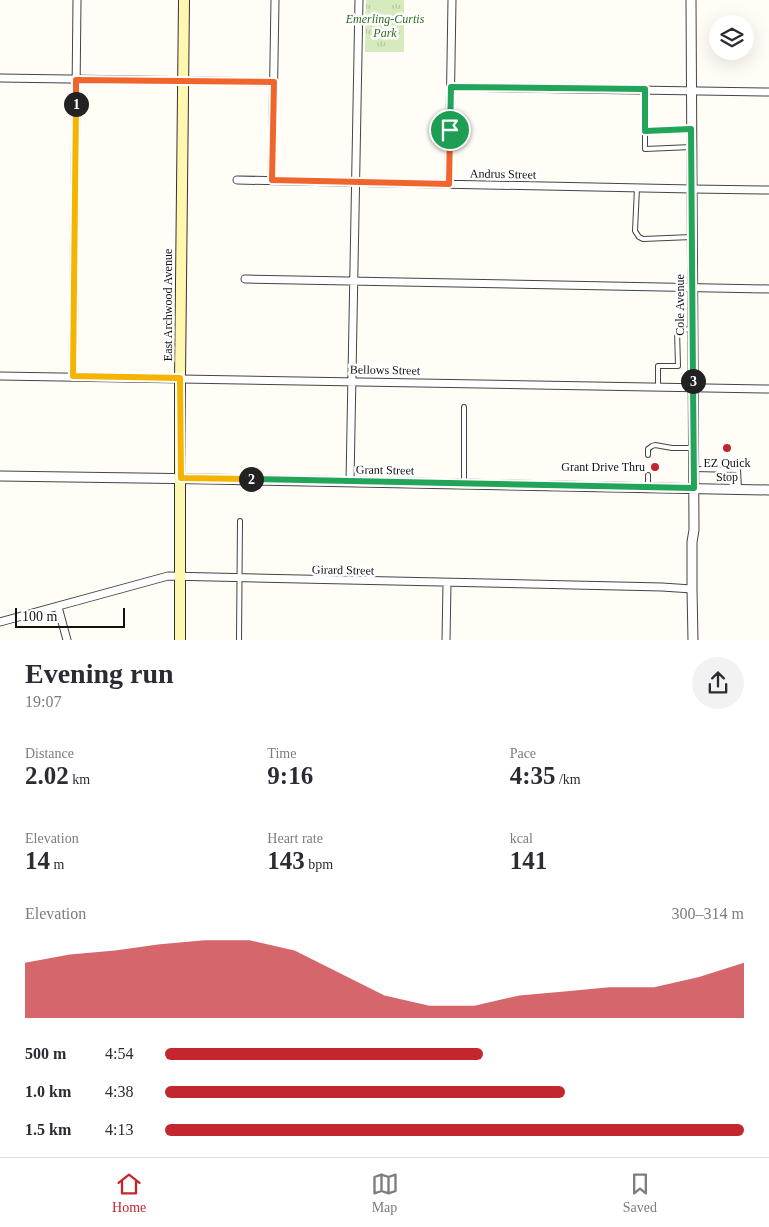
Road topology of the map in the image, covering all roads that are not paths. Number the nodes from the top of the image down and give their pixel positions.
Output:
1 (77, 0) edge
2 (184, 0) edge
3 (274, 0) edge
4 (359, 0) edge
5 (452, 0) edge
6 (690, 0) edge
7 (0, 78) edge
8 (76, 80) junction
9 (183, 81) junction
10 (274, 82) junction
11 (451, 87) junction
12 (645, 89) junction
13 (691, 91) junction
14 (769, 92) edge
15 (691, 129) junction
16 (645, 131) junction
17 (692, 147) junction
18 (237, 180) dead end
19 (272, 180) junction
20 (356, 182) junction
21 (449, 184) junction
22 (637, 188) junction
23 (692, 190) junction
24 (769, 190) edge
25 (692, 237) junction
26 (245, 279) dead end
27 (354, 280) junction
28 (692, 288) junction
29 (769, 288) edge
30 (692, 329) junction
31 (0, 376) edge
32 (73, 376) junction
33 (180, 378) junction
34 (351, 381) junction
35 (658, 386) junction
36 (694, 388) junction
37 (769, 389) edge
38 (464, 407) dead end
39 (693, 448) junction
40 (648, 455) dead end
41 (694, 469) junction
42 (0, 476) edge
43 (648, 476) dead end
44 (181, 478) junction
45 (350, 481) junction
46 (464, 484) junction
47 (648, 488) junction
48 (694, 488) junction
49 (739, 489) junction
50 (769, 490) edge
51 (240, 521) dead end
52 (180, 576) junction
53 (239, 579) junction
54 (447, 583) junction
55 (692, 589) junction
56 (58, 607) junction
57 (0, 622) edge
58 (67, 640) edge
59 (180, 640) edge
60 (239, 640) edge
61 (446, 640) edge
62 (693, 640) edge

1 - 8 street
2 - 9 main road, East Archwood Avenue
3 - 10 street
4 - 20 street
5 - 11 street
6 - 13 street, Cole Avenue
7 - 8 street
8 - 9 street
8 - 32 street
9 - 10 street
9 - 33 main road, East Archwood Avenue
10 - 19 street
11 - 12 street
11 - 21 street
12 - 13 street
12 - 16 lane
13 - 14 street
13 - 15 street, Cole Avenue
15 - 16 lane
15 - 17 street, Cole Avenue
16 - 17 lane
17 - 23 street, Cole Avenue
18 - 19 street, Andrus Street
19 - 20 street, Andrus Street
20 - 21 street, Andrus Street
20 - 27 street
21 - 22 street, Andrus Street
22 - 23 street, Andrus Street
22 - 25 lane
23 - 24 street, Andrus Street
23 - 25 street, Cole Avenue
25 - 28 street, Cole Avenue
26 - 27 street
27 - 28 street
27 - 34 street
28 - 29 street
28 - 30 street, Cole Avenue
30 - 35 lane
30 - 36 street, Cole Avenue
31 - 32 street, Bellows Street
32 - 33 street, Bellows Street
33 - 34 street, Bellows Street
33 - 44 main road, East Archwood Avenue
34 - 35 street, Bellows Street
34 - 45 street
35 - 36 street, Bellows Street
36 - 37 street, Bellows Street
36 - 39 street, Cole Avenue
38 - 46 lane
39 - 40 lane
39 - 41 street, Cole Avenue
41 - 48 street, Cole Avenue
41 - 49 lane
42 - 44 street, Grant Street
43 - 47 lane
44 - 45 street, Grant Street
44 - 52 main road, East Archwood Avenue
45 - 46 street, Grant Street
46 - 47 street, Grant Street
47 - 48 street, Grant Street
48 - 49 street, Grant Street
48 - 55 street, Cole Avenue
49 - 50 street, Grant Street
51 - 53 lane
52 - 53 street, Girard Street
52 - 56 street, Girard Street
52 - 59 main road, East Archwood Avenue
53 - 54 street, Girard Street
53 - 60 lane
54 - 55 street, Girard Street
54 - 61 street
55 - 62 street, Cole Avenue
56 - 57 street, Girard Street
56 - 58 street

